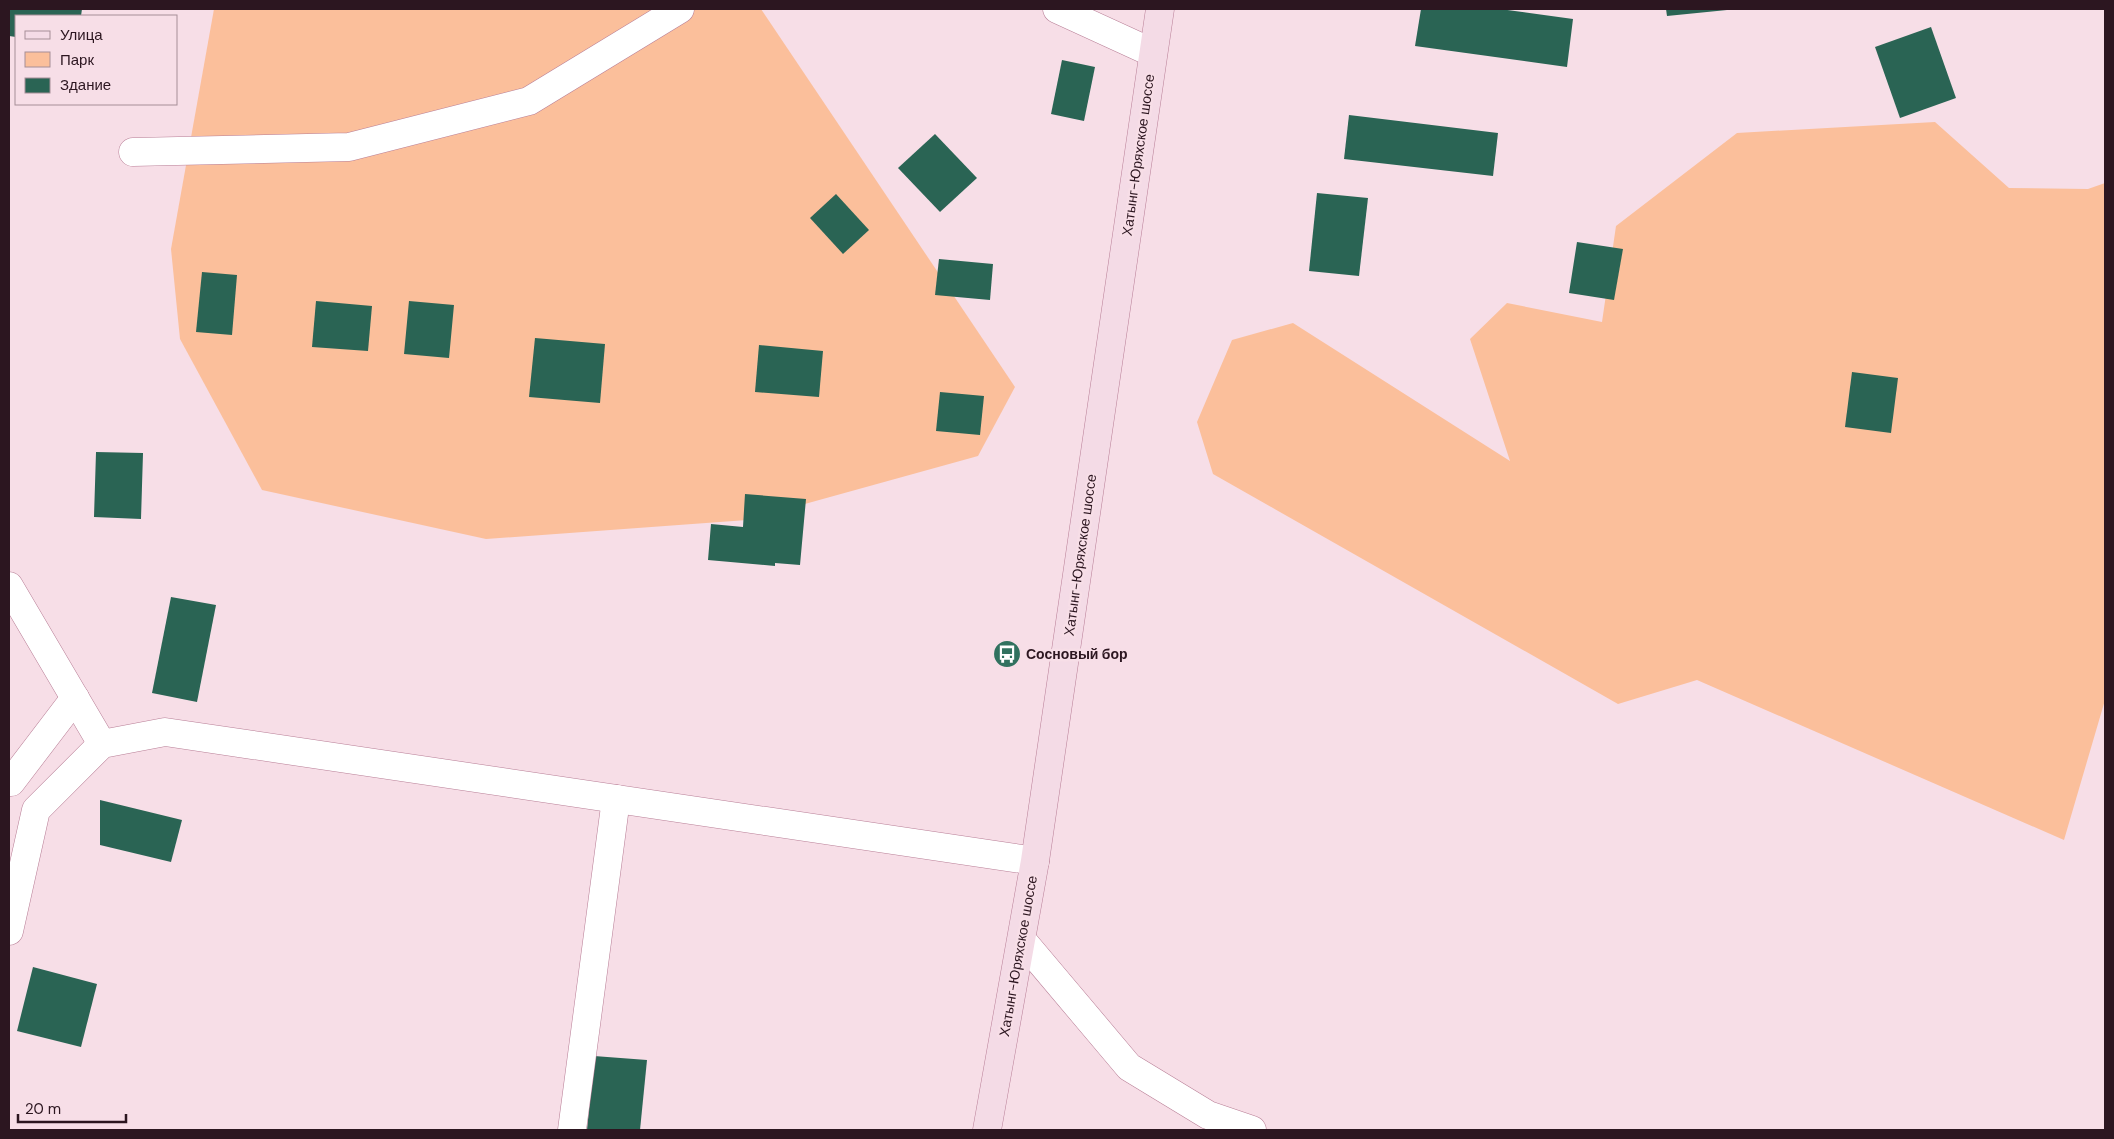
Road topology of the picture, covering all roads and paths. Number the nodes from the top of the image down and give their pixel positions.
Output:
1 (680, 9) edge
2 (1057, 9) edge
3 (1160, 9) edge
4 (1153, 53) junction
5 (133, 152) dead end
6 (9, 586) edge
7 (75, 698) junction
8 (102, 744) junction
9 (9, 782) edge
10 (616, 799) junction
11 (1035, 862) junction
12 (9, 931) edge
13 (1022, 940) junction
14 (572, 1130) edge
15 (987, 1130) edge
16 (1252, 1130) edge

1 - 5 street
2 - 4 street
3 - 4 main road, Хатынг-Юряхское шоссе
4 - 11 main road, Хатынг-Юряхское шоссе
6 - 7 street
7 - 8 street
7 - 9 street
8 - 10 street
8 - 12 street
10 - 11 street
10 - 14 street
11 - 13 main road, Хатынг-Юряхское шоссе
13 - 15 main road, Хатынг-Юряхское шоссе
13 - 16 street

